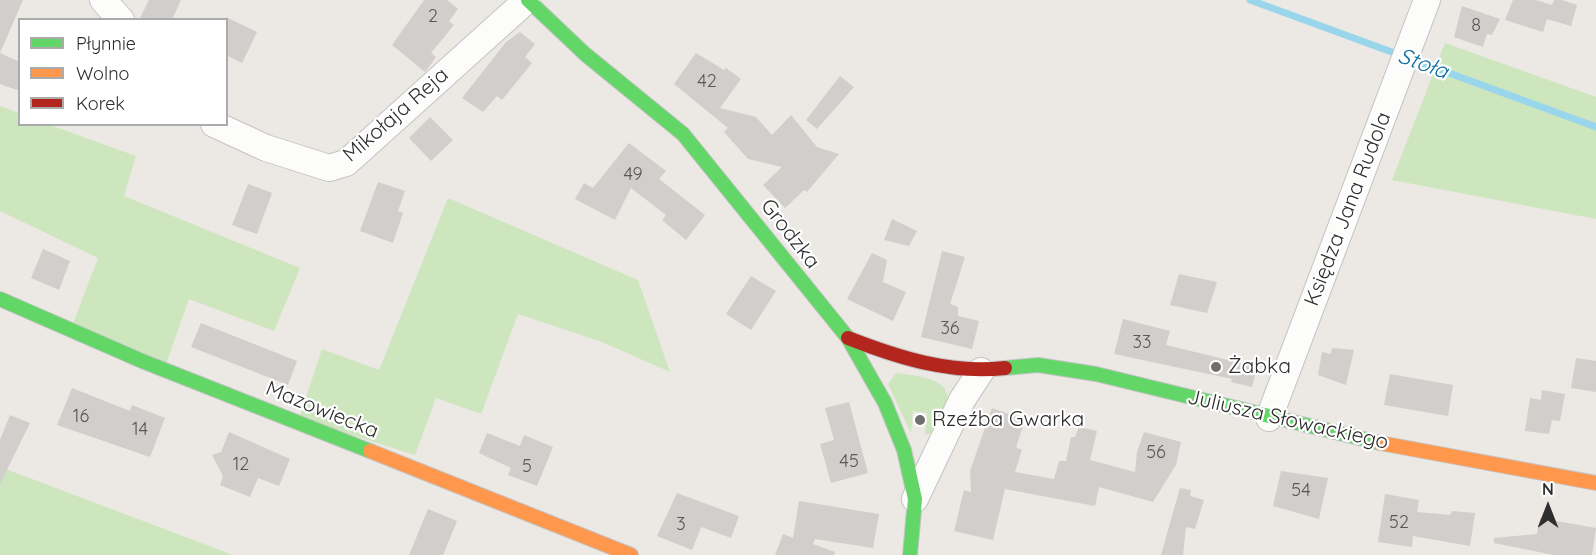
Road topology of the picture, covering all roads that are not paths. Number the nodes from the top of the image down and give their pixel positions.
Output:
1 (103, 0) edge
2 (527, 0) edge
3 (1427, 0) edge
4 (119, 18) edge
5 (218, 126) edge
6 (0, 299) edge
7 (848, 338) junction
8 (981, 371) junction
9 (1269, 418) junction
10 (1596, 483) edge
11 (915, 499) junction
12 (631, 555) edge
13 (910, 555) edge

1 - 4 street
2 - 5 street, Mikołaja Reja
2 - 7 street, Grodzka
3 - 9 street, Księdza Jana Rudola
6 - 12 street, Mazowiecka
7 - 8 street, Juliusza Słowackiego
7 - 11 street, Grodzka
8 - 9 street, Juliusza Słowackiego
8 - 11 street
9 - 10 street, Juliusza Słowackiego
11 - 13 street, Grodzka

